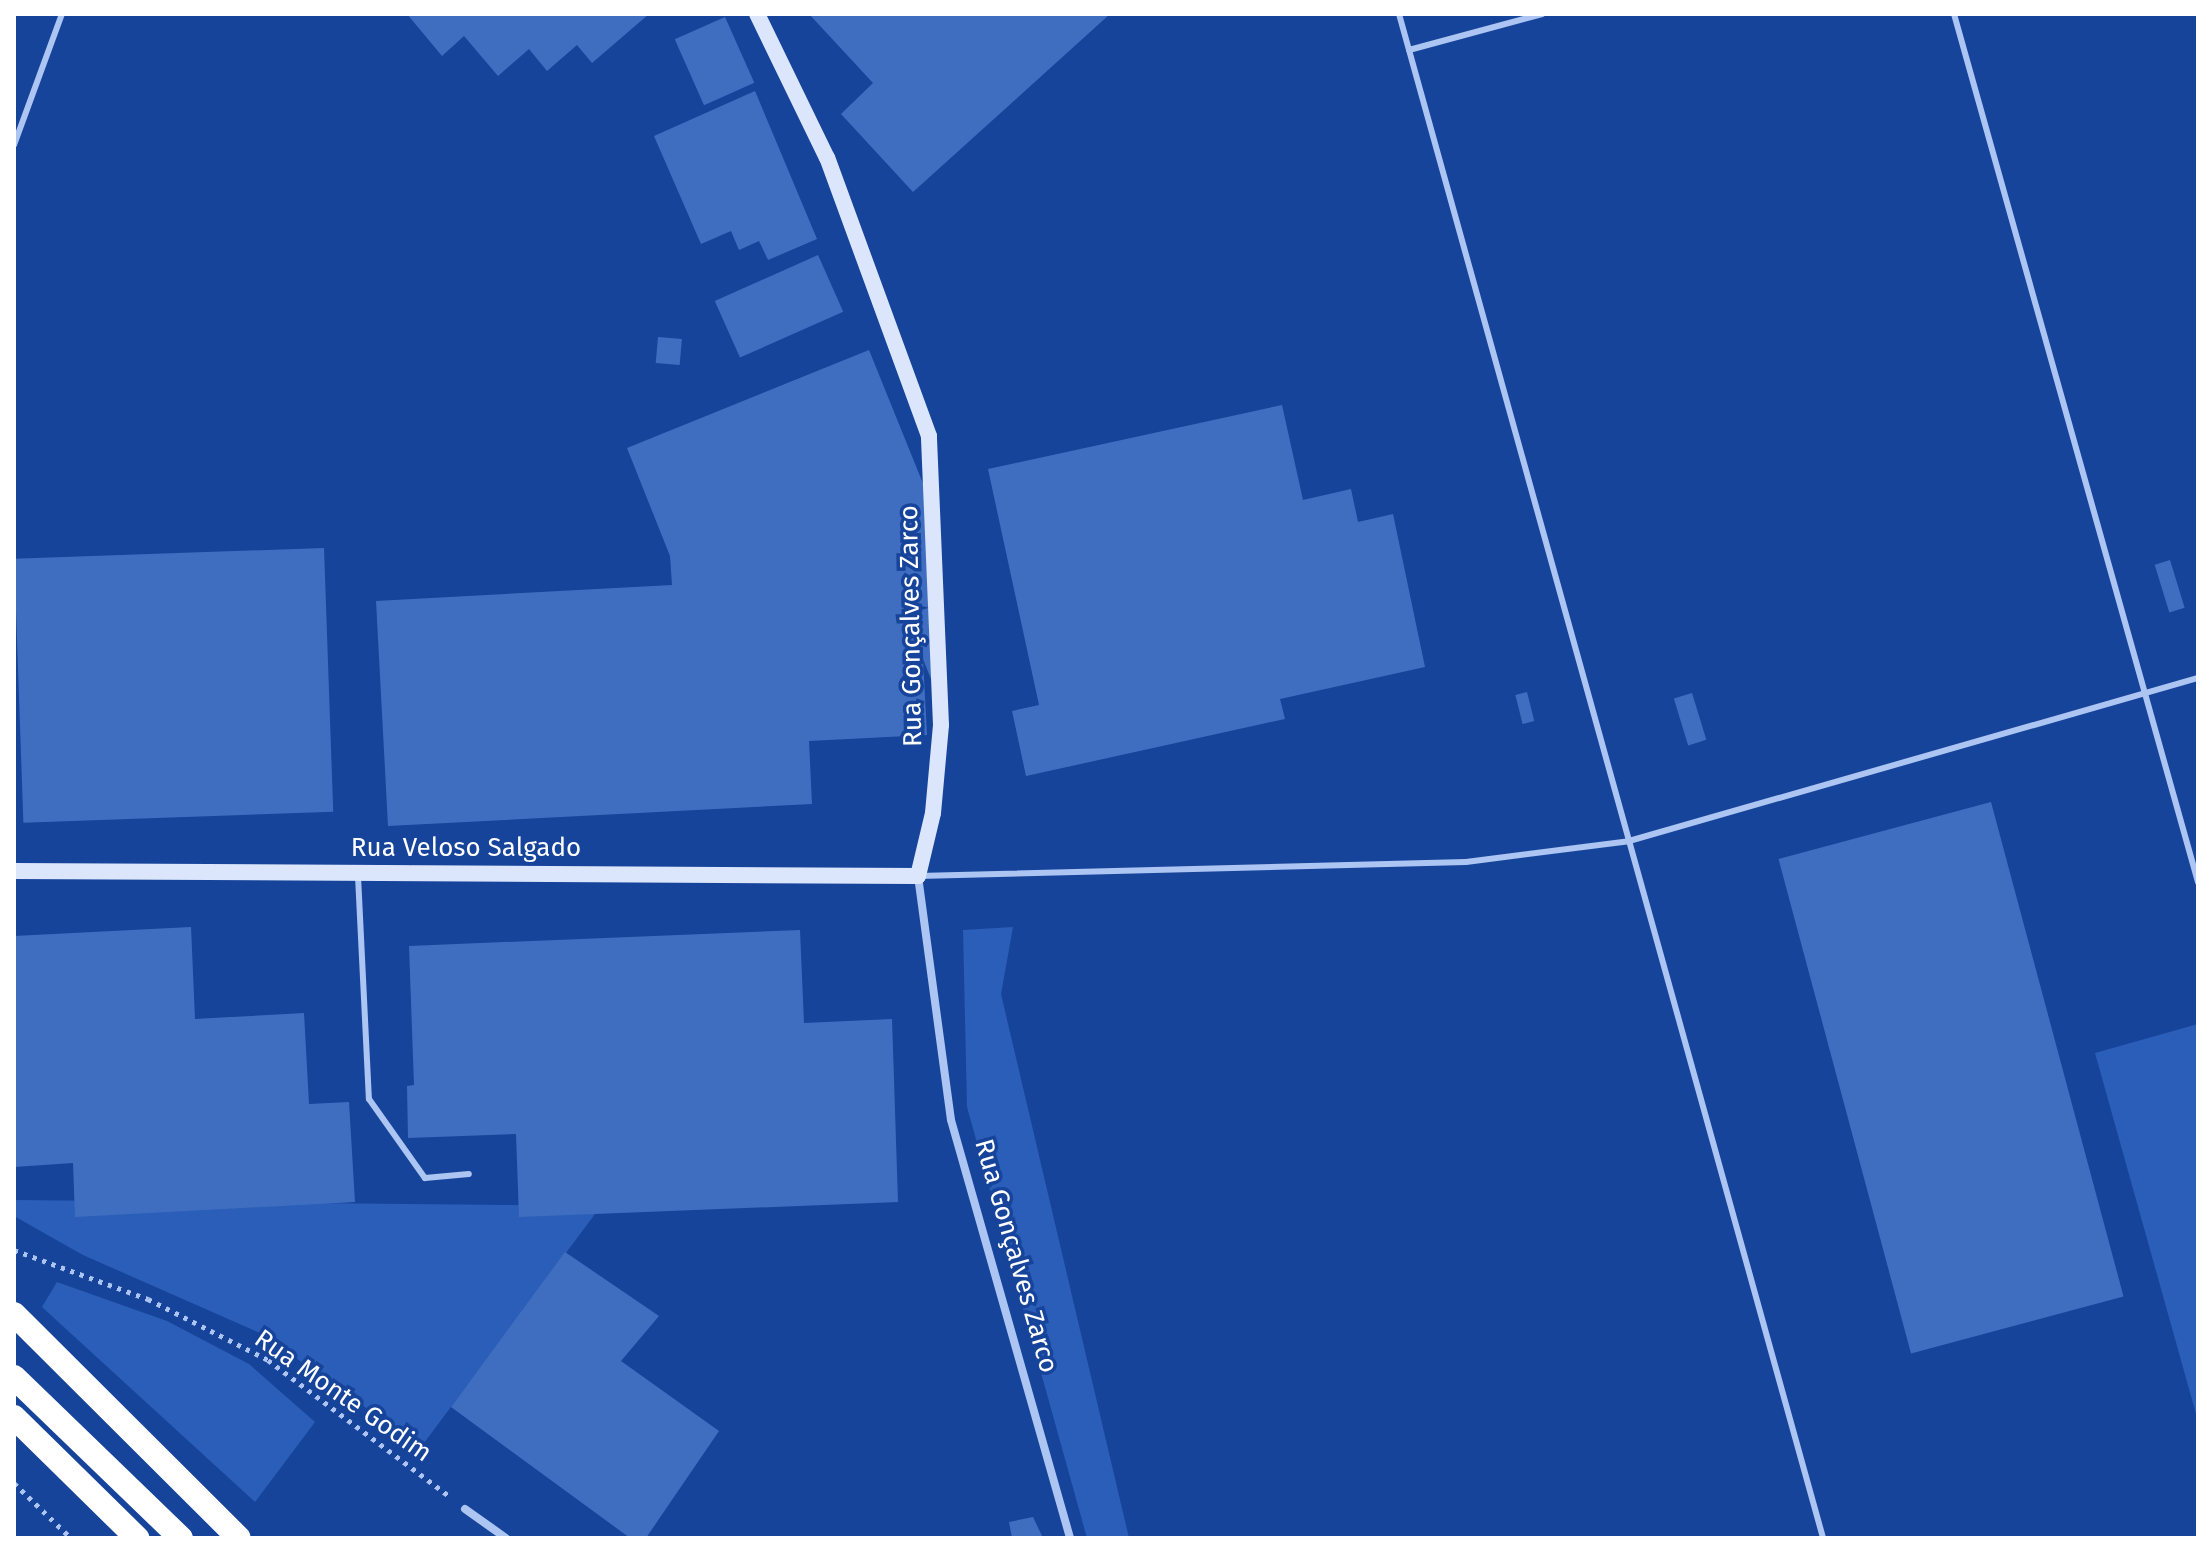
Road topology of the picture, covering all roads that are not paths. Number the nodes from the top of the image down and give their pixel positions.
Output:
1 (62, 14) edge
2 (757, 14) edge
3 (1399, 14) edge
4 (1542, 14) edge
5 (1954, 14) edge
6 (1409, 50) junction
7 (14, 145) edge
8 (2198, 678) edge
9 (2143, 693) junction
10 (1629, 841) junction
11 (14, 871) edge
12 (358, 872) junction
13 (918, 876) junction
14 (2198, 882) edge
15 (469, 1174) dead end
16 (14, 1314) edge
17 (14, 1377) edge
18 (14, 1417) edge
19 (465, 1509) road end
20 (137, 1538) edge
21 (181, 1538) edge
22 (239, 1538) edge
23 (506, 1538) edge
24 (1070, 1538) edge
25 (1823, 1538) edge

1 - 7 lane
2 - 13 street, Rua Gonçalves Zarco
3 - 6 lane
4 - 6 lane
5 - 9 lane
6 - 10 lane
8 - 9 lane
9 - 10 lane
9 - 14 lane
10 - 13 lane
10 - 25 lane
11 - 12 street, Rua Veloso Salgado
12 - 13 street, Rua Veloso Salgado
12 - 15 lane
13 - 24 street, Rua Gonçalves Zarco
16 - 22 highway
17 - 21 highway
18 - 20 highway
19 - 23 street

